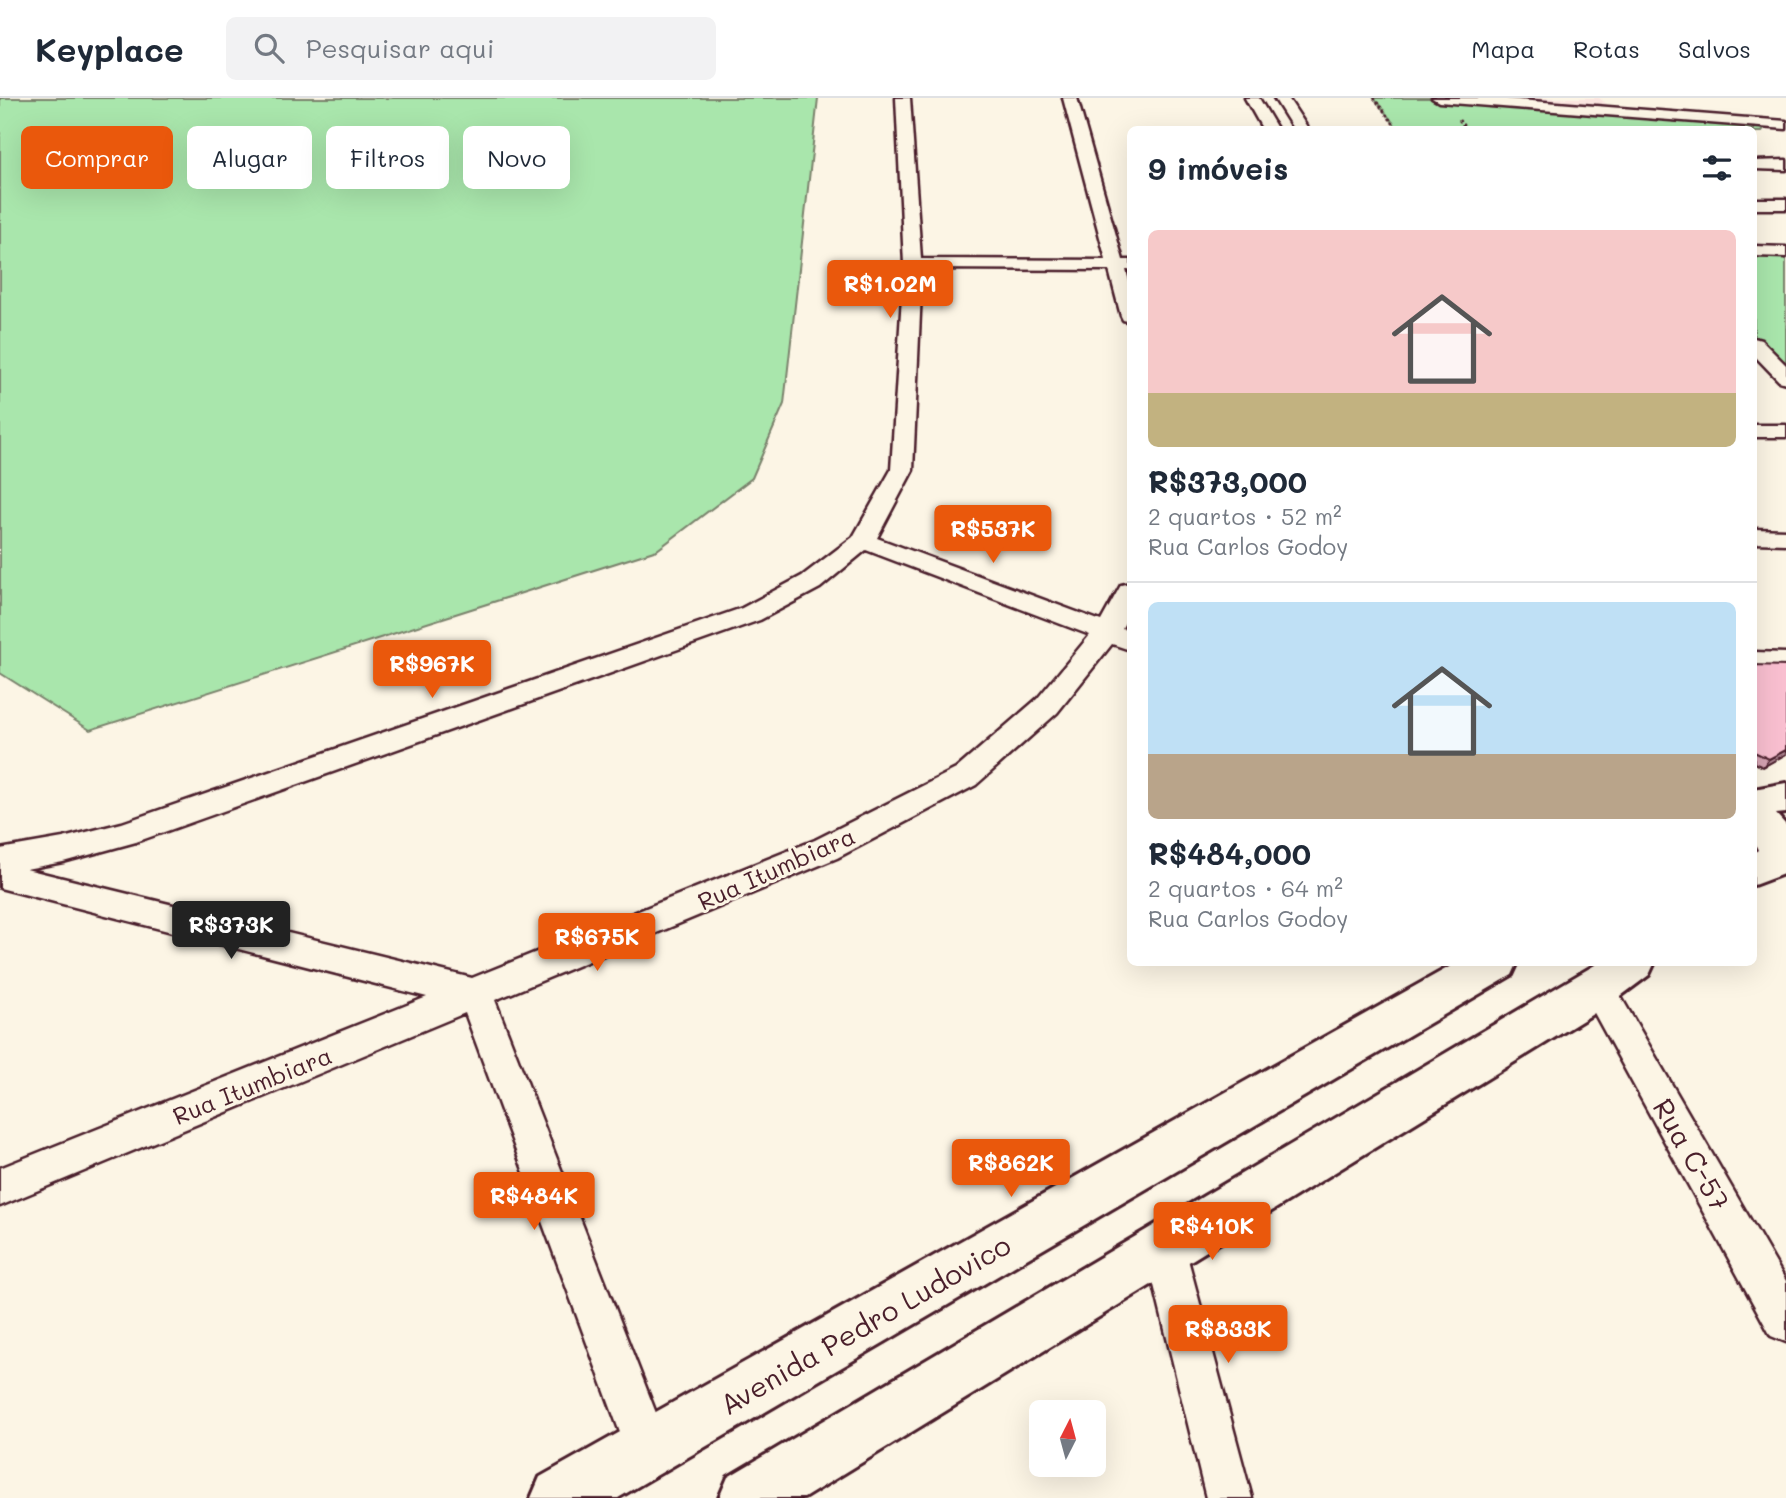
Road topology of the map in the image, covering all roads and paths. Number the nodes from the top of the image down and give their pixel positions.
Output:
1 (904, 98) edge
2 (1070, 98) edge
3 (1252, 98) edge
4 (1281, 98) edge
5 (1374, 98) edge
6 (1439, 98) edge
7 (1617, 98) edge
8 (1516, 104) junction
9 (1739, 105) dead end
10 (1636, 113) junction
11 (1533, 121) dead end
12 (1786, 125) edge
13 (1269, 126) edge
14 (1299, 126) edge
15 (1395, 126) edge
16 (1753, 126) edge
17 (1761, 128) edge
18 (1786, 138) edge
19 (1757, 165) edge
20 (1786, 165) edge
21 (1757, 204) edge
22 (1786, 204) edge
23 (1757, 251) edge
24 (1786, 251) edge
25 (913, 264) junction
26 (1124, 265) edge
27 (1127, 290) edge
28 (1757, 347) edge
29 (1786, 377) edge
30 (1757, 431) edge
31 (1786, 431) edge
32 (1757, 536) edge
33 (1786, 537) edge
34 (863, 541) junction
35 (1127, 603) edge
36 (1119, 636) edge
37 (1757, 661) edge
38 (1786, 662) edge
39 (1786, 798) edge
40 (1757, 803) edge
41 (1757, 821) edge
42 (101, 840) junction
43 (0, 861) edge
44 (1765, 865) edge
45 (0, 875) edge
46 (55, 889) junction
47 (1490, 966) edge
48 (1616, 975) edge
49 (475, 994) junction
50 (0, 1187) edge
51 (1165, 1248) junction
52 (1786, 1321) edge
53 (648, 1449) junction
54 (561, 1498) edge
55 (749, 1498) edge
56 (1230, 1498) edge

1 - 25 street
2 - 26 street
3 - 13 street
4 - 14 street
5 - 15 path
6 - 8 street
7 - 10 street
8 - 10 street
8 - 11 street
9 - 17 street
10 - 16 street
12 - 17 street
17 - 18 street
19 - 20 street
21 - 22 street
23 - 24 street
25 - 26 street
25 - 34 street
26 - 27 street
28 - 29 street
30 - 31 street
32 - 33 street
34 - 36 street
34 - 42 street
35 - 36 street, Rua Itumbiara
36 - 49 street, Rua Itumbiara
37 - 38 street
39 - 40 main road
41 - 44 main road
42 - 43 street
42 - 46 street
45 - 46 street
46 - 49 street
47 - 53 main road, Avenida Pedro Ludovico
48 - 51 main road
48 - 52 street, Rua C-57
49 - 50 street, Rua Itumbiara
49 - 53 street
51 - 55 main road
51 - 56 street
53 - 54 main road, Avenida Pedro Ludovico

